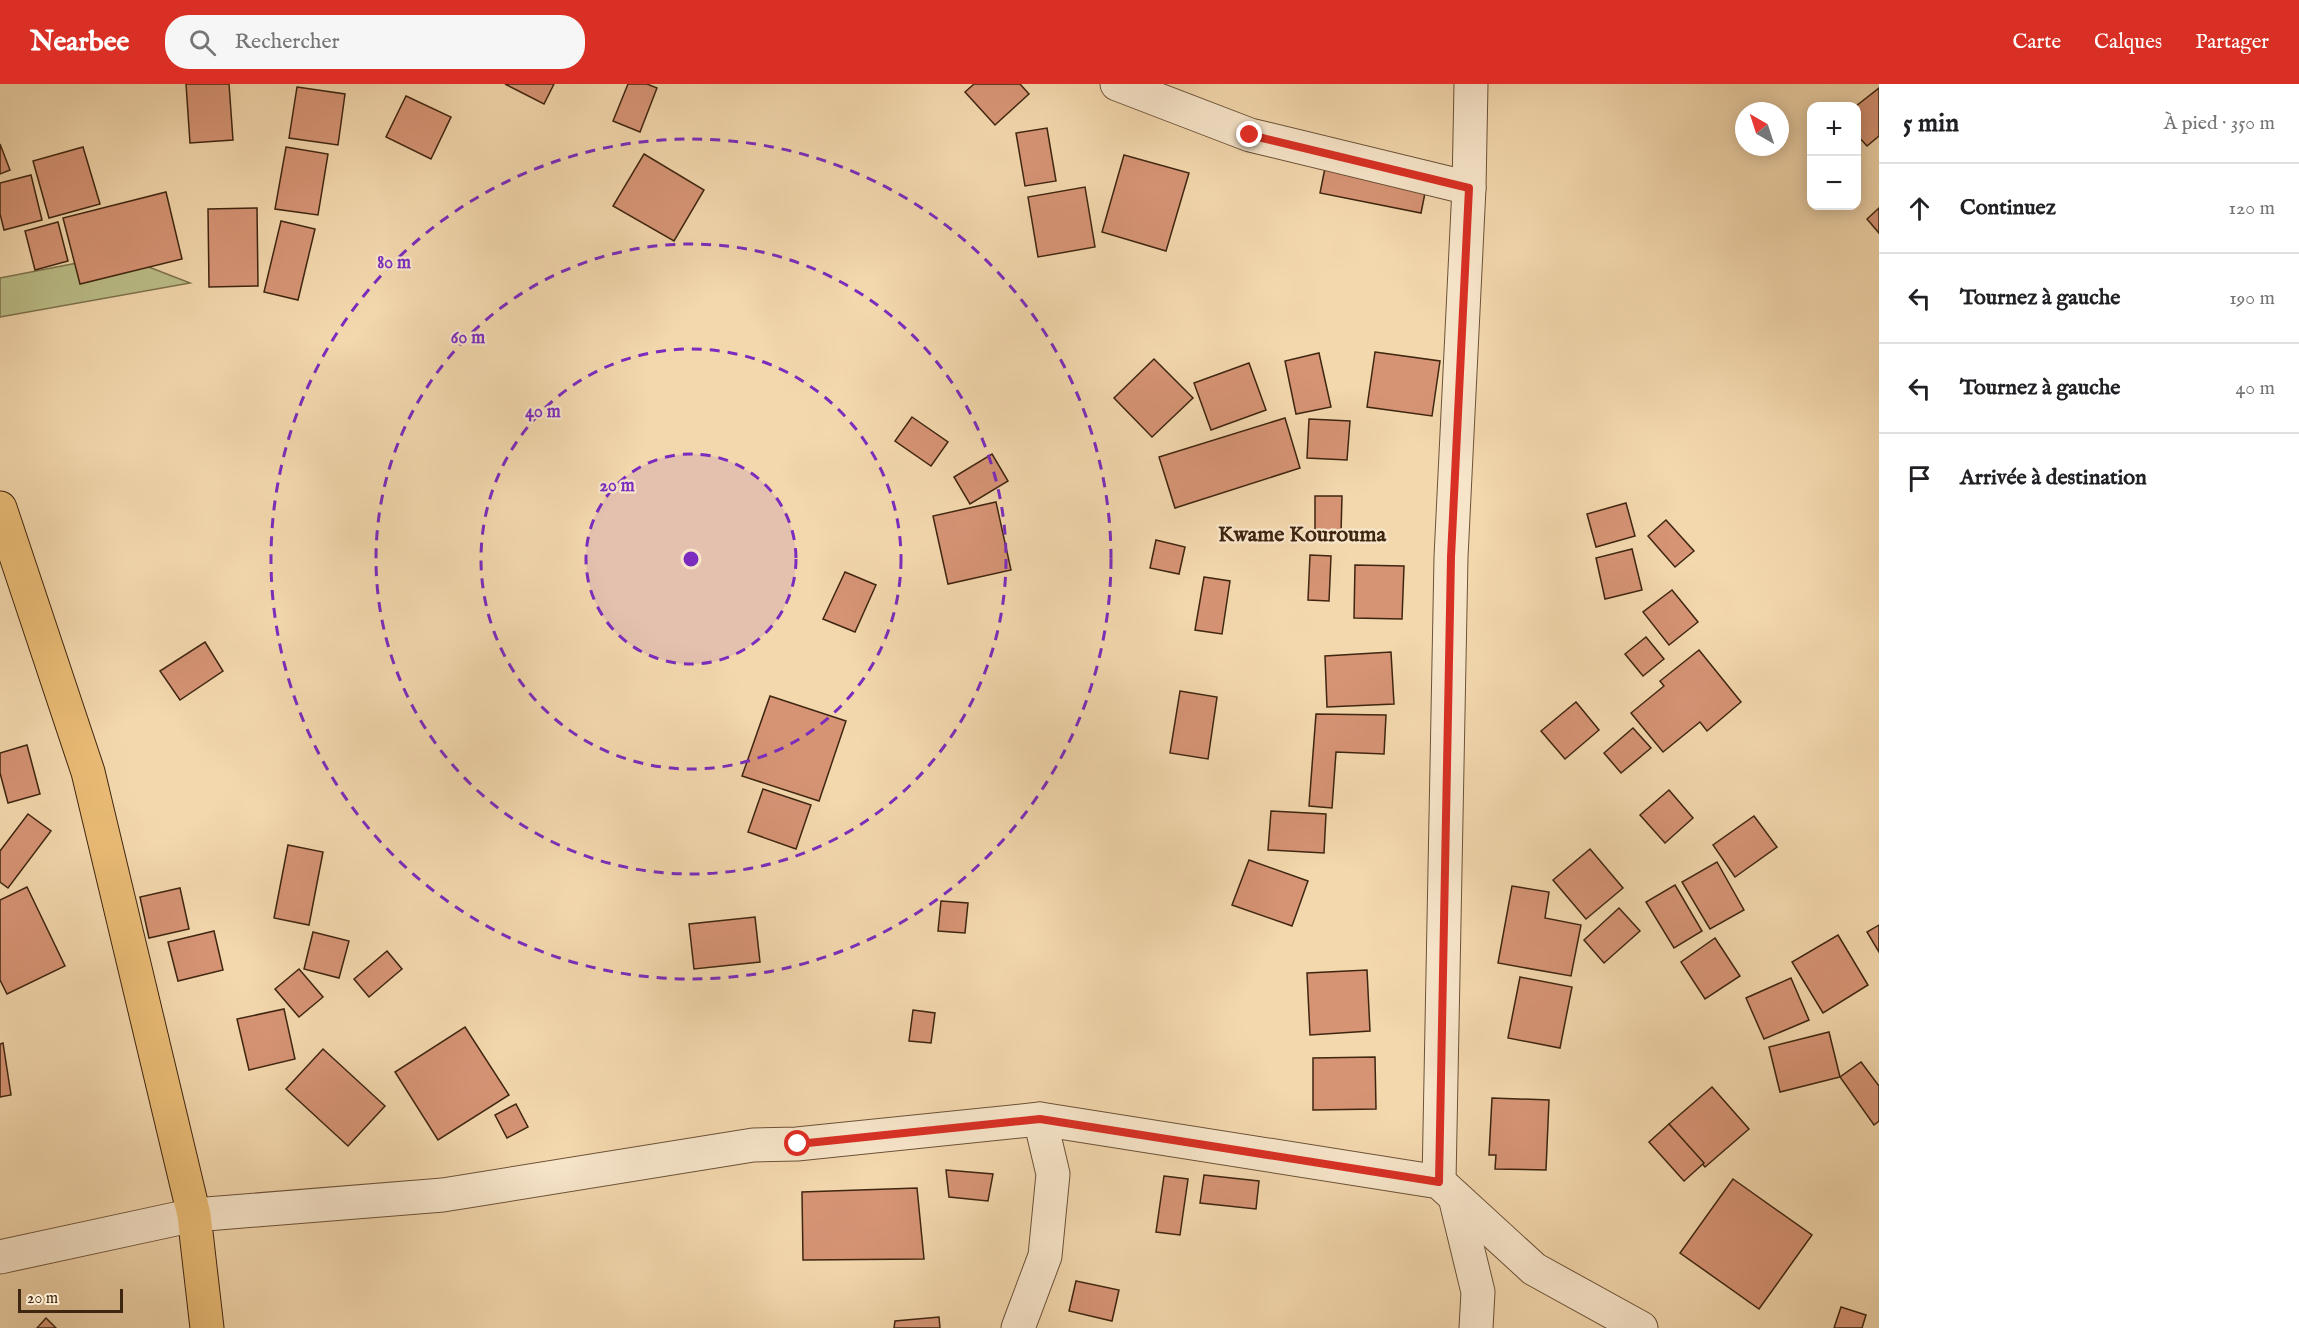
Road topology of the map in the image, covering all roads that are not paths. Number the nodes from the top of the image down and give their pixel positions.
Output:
1 (1117, 84) edge
2 (1471, 84) edge
3 (1469, 188) junction
4 (0, 508) edge
5 (1040, 1119) junction
6 (1447, 1190) junction
7 (194, 1215) junction
8 (0, 1257) edge
9 (207, 1328) edge
10 (1018, 1328) edge
11 (1476, 1328) edge
12 (1641, 1328) edge

1 - 3 street
2 - 3 street
3 - 6 street
4 - 7 main road
5 - 6 street
5 - 7 street
5 - 10 street
6 - 11 street
6 - 12 street
7 - 8 street
7 - 9 main road

